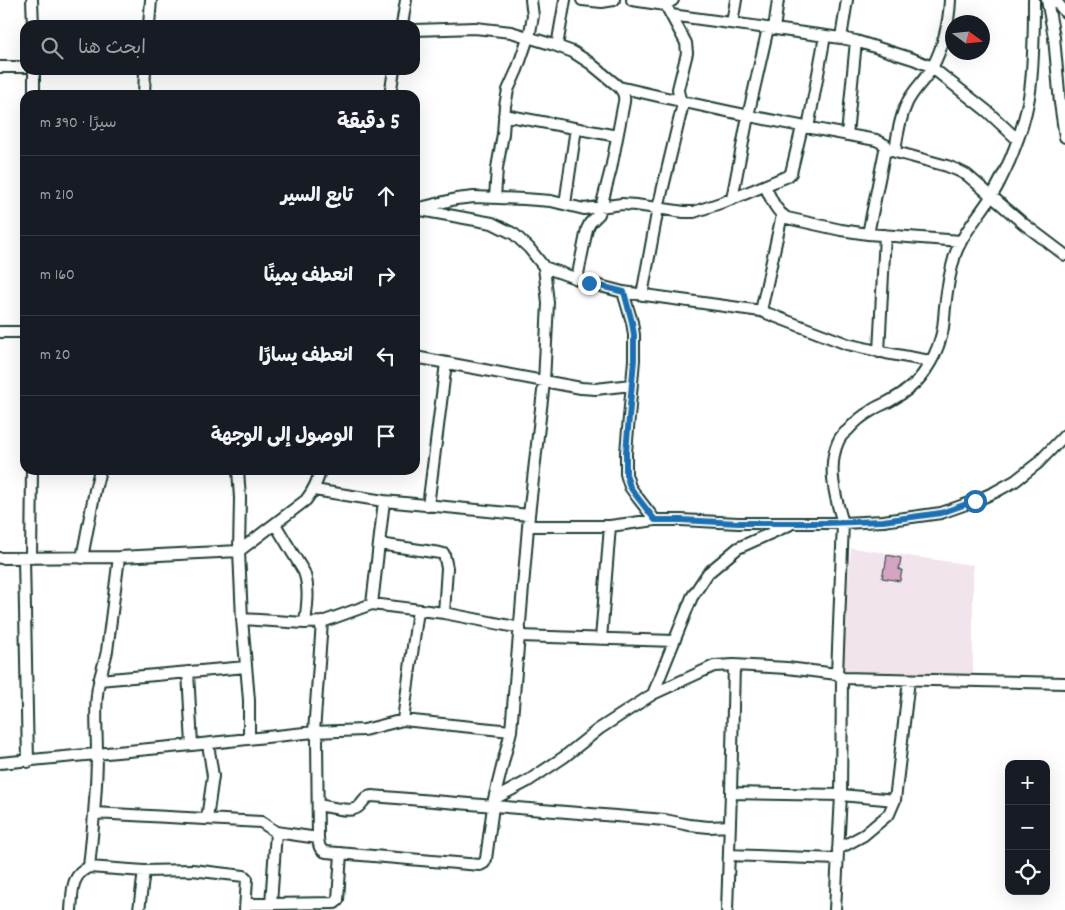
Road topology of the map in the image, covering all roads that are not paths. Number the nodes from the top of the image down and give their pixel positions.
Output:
1 (32, 0) edge
2 (151, 0) edge
3 (406, 0) edge
4 (531, 0) edge
5 (565, 0) edge
6 (582, 0) edge
7 (614, 0) edge
8 (632, 0) edge
9 (736, 0) edge
10 (778, 0) edge
11 (847, 0) edge
12 (950, 0) edge
13 (1034, 0) edge
14 (1047, 0) edge
15 (1055, 0) edge
16 (667, 2) edge
17 (1065, 12) edge
18 (671, 15) junction
19 (33, 20) edge
20 (149, 20) edge
21 (403, 20) edge
22 (732, 23) junction
23 (771, 28) junction
24 (420, 30) edge
25 (825, 36) junction
26 (529, 37) junction
27 (841, 38) junction
28 (856, 41) junction
29 (557, 46) junction
30 (0, 67) edge
31 (20, 67) edge
32 (932, 68) junction
33 (34, 75) edge
34 (145, 75) edge
35 (393, 75) edge
36 (619, 87) junction
37 (34, 90) edge
38 (144, 90) edge
39 (391, 90) edge
40 (682, 102) junction
41 (504, 115) junction
42 (748, 116) junction
43 (576, 128) junction
44 (805, 128) junction
45 (847, 135) junction
46 (617, 136) junction
47 (1065, 137) edge
48 (1017, 139) junction
49 (886, 146) junction
50 (895, 152) junction
51 (765, 186) junction
52 (992, 195) junction
53 (495, 198) junction
54 (732, 199) junction
55 (565, 204) junction
56 (602, 207) junction
57 (420, 208) edge
58 (658, 208) junction
59 (420, 210) edge
60 (782, 215) junction
61 (868, 234) junction
62 (885, 235) junction
63 (961, 241) junction
64 (1065, 255) edge
65 (544, 267) junction
66 (577, 279) junction
67 (624, 292) junction
68 (642, 295) junction
69 (761, 311) junction
70 (0, 332) edge
71 (20, 332) edge
72 (879, 352) junction
73 (420, 358) edge
74 (930, 361) junction
75 (446, 363) junction
76 (544, 382) junction
77 (631, 385) junction
78 (1065, 435) edge
79 (32, 475) edge
80 (99, 475) edge
81 (238, 475) edge
82 (318, 475) edge
83 (314, 490) junction
84 (384, 501) junction
85 (428, 506) junction
86 (529, 515) junction
87 (655, 520) junction
88 (792, 523) junction
89 (842, 523) junction
90 (274, 524) junction
91 (528, 526) junction
92 (610, 526) junction
93 (379, 544) junction
94 (239, 551) junction
95 (119, 557) junction
96 (0, 558) edge
97 (28, 558) junction
98 (82, 558) junction
99 (372, 604) junction
100 (418, 610) junction
101 (444, 613) junction
102 (242, 618) junction
103 (322, 622) junction
104 (305, 623) junction
105 (519, 632) junction
106 (600, 639) junction
107 (674, 641) junction
108 (734, 666) junction
109 (246, 667) junction
110 (188, 672) junction
111 (840, 676) junction
112 (99, 680) junction
113 (909, 680) junction
114 (1065, 683) edge
115 (653, 694) junction
116 (403, 720) junction
117 (511, 731) junction
118 (314, 732) junction
119 (249, 739) junction
120 (208, 744) junction
121 (192, 746) junction
122 (97, 754) junction
123 (28, 762) junction
124 (0, 763) edge
125 (731, 793) junction
126 (841, 795) junction
127 (895, 800) junction
128 (494, 803) junction
129 (318, 805) junction
130 (94, 813) junction
131 (207, 819) junction
132 (730, 826) junction
133 (276, 832) junction
134 (318, 838) junction
135 (341, 853) junction
136 (838, 854) junction
137 (729, 855) junction
138 (89, 867) junction
139 (144, 871) junction
140 (271, 904) junction
141 (246, 907) edge
142 (71, 910) edge
143 (139, 910) edge
144 (727, 910) edge
145 (835, 910) edge

1 - 19 street
2 - 20 street
3 - 21 street
4 - 26 street
5 - 29 street
6 - 7 street
8 - 16 street
9 - 22 street
10 - 23 street
11 - 27 street
12 - 32 street
13 - 48 street
14 - 47 street
15 - 17 street
16 - 18 street
18 - 22 street
18 - 40 street
22 - 23 street
23 - 25 street
23 - 42 street
24 - 26 street
25 - 27 street
25 - 44 street
26 - 29 street
26 - 41 street
27 - 28 street
28 - 32 street
28 - 45 street
29 - 36 street
30 - 31 street
32 - 48 street
32 - 50 street
33 - 37 street
34 - 38 street
35 - 39 street
36 - 40 street
36 - 46 street
40 - 42 street
40 - 58 street
41 - 43 street
41 - 53 street
42 - 44 street
42 - 54 street
43 - 46 street
43 - 55 street
44 - 45 street
44 - 51 street
45 - 49 street
46 - 56 street
48 - 52 street
49 - 50 street
49 - 61 street
50 - 52 street
51 - 54 street
51 - 60 street
52 - 63 street
52 - 64 street
53 - 55 street
53 - 57 street
54 - 58 street
55 - 56 street
56 - 58 street
56 - 66 street
58 - 68 street
59 - 65 street
60 - 61 street
60 - 69 street
61 - 62 street
62 - 63 street
62 - 72 street
63 - 74 street
65 - 66 street
65 - 76 street
66 - 67 street
67 - 68 street
67 - 77 street
68 - 69 street
69 - 72 street
70 - 71 street
72 - 74 street
73 - 75 street
74 - 89 street
75 - 76 street
75 - 85 street
76 - 77 street
76 - 86 street
77 - 87 street
78 - 89 street
79 - 97 street
80 - 98 street
81 - 94 street
82 - 83 street
83 - 84 street
83 - 90 street
84 - 85 street
84 - 93 street
85 - 86 street
86 - 91 street
87 - 88 street
87 - 92 street
88 - 89 street
88 - 107 street
89 - 111 street
90 - 94 street
90 - 104 street
91 - 92 street
91 - 105 street
92 - 106 street
93 - 99 street
93 - 101 street
94 - 95 street
94 - 102 street
95 - 98 street
95 - 112 street
96 - 97 street
97 - 98 street
97 - 123 street
99 - 100 street
99 - 103 street
100 - 101 street
100 - 116 street
101 - 105 street
102 - 104 street
102 - 109 street
103 - 104 street
103 - 118 street
105 - 106 street
105 - 117 street
106 - 107 street
107 - 115 street
108 - 111 street
108 - 115 street
108 - 125 street
109 - 110 street
109 - 119 street
110 - 112 street
110 - 121 street
111 - 113 street
111 - 126 street
112 - 122 street
113 - 114 street
113 - 127 street
115 - 128 street
116 - 117 street
116 - 118 street
117 - 128 street
118 - 119 street
118 - 129 street
119 - 120 street
120 - 121 street
120 - 131 street
121 - 122 street
122 - 123 street
122 - 130 street
123 - 124 street
125 - 126 street
125 - 132 street
126 - 127 street
126 - 136 street
127 - 136 street
128 - 129 street
128 - 132 street
128 - 135 street
129 - 134 street
130 - 131 street
130 - 138 street
131 - 133 street
132 - 137 street
133 - 134 street
133 - 140 street
134 - 135 street
135 - 140 street
136 - 137 street
136 - 145 street
137 - 144 street
138 - 139 street
138 - 142 street
139 - 141 street
139 - 143 street
140 - 141 street

